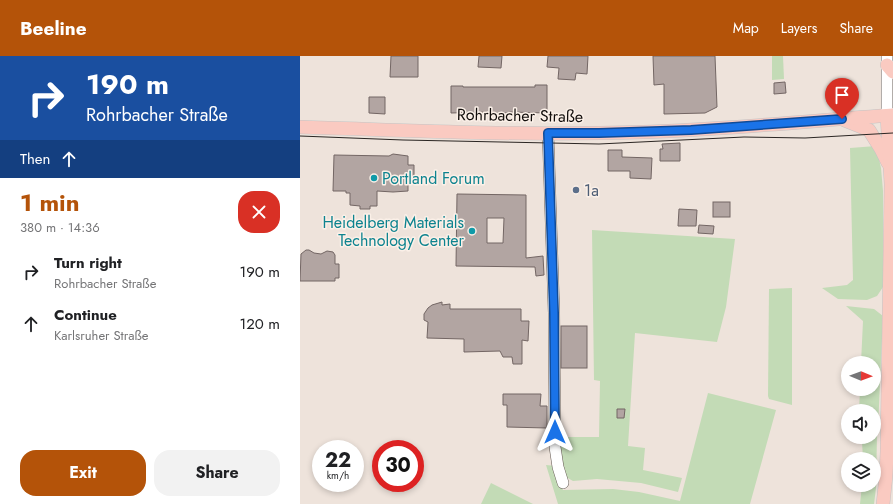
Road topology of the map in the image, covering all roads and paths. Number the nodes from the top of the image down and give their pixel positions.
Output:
1 (889, 64) edge
2 (890, 116) edge
3 (842, 119) junction
4 (300, 127) edge
5 (548, 133) junction
6 (890, 168) junction
7 (563, 483) dead end
8 (883, 504) edge

1 - 2 street
2 - 3 main road, Rohrbacher Straße
2 - 6 main road
3 - 5 main road, Rohrbacher Straße
3 - 6 main road
4 - 5 main road, Rohrbacher Straße
5 - 7 street
6 - 8 main road

